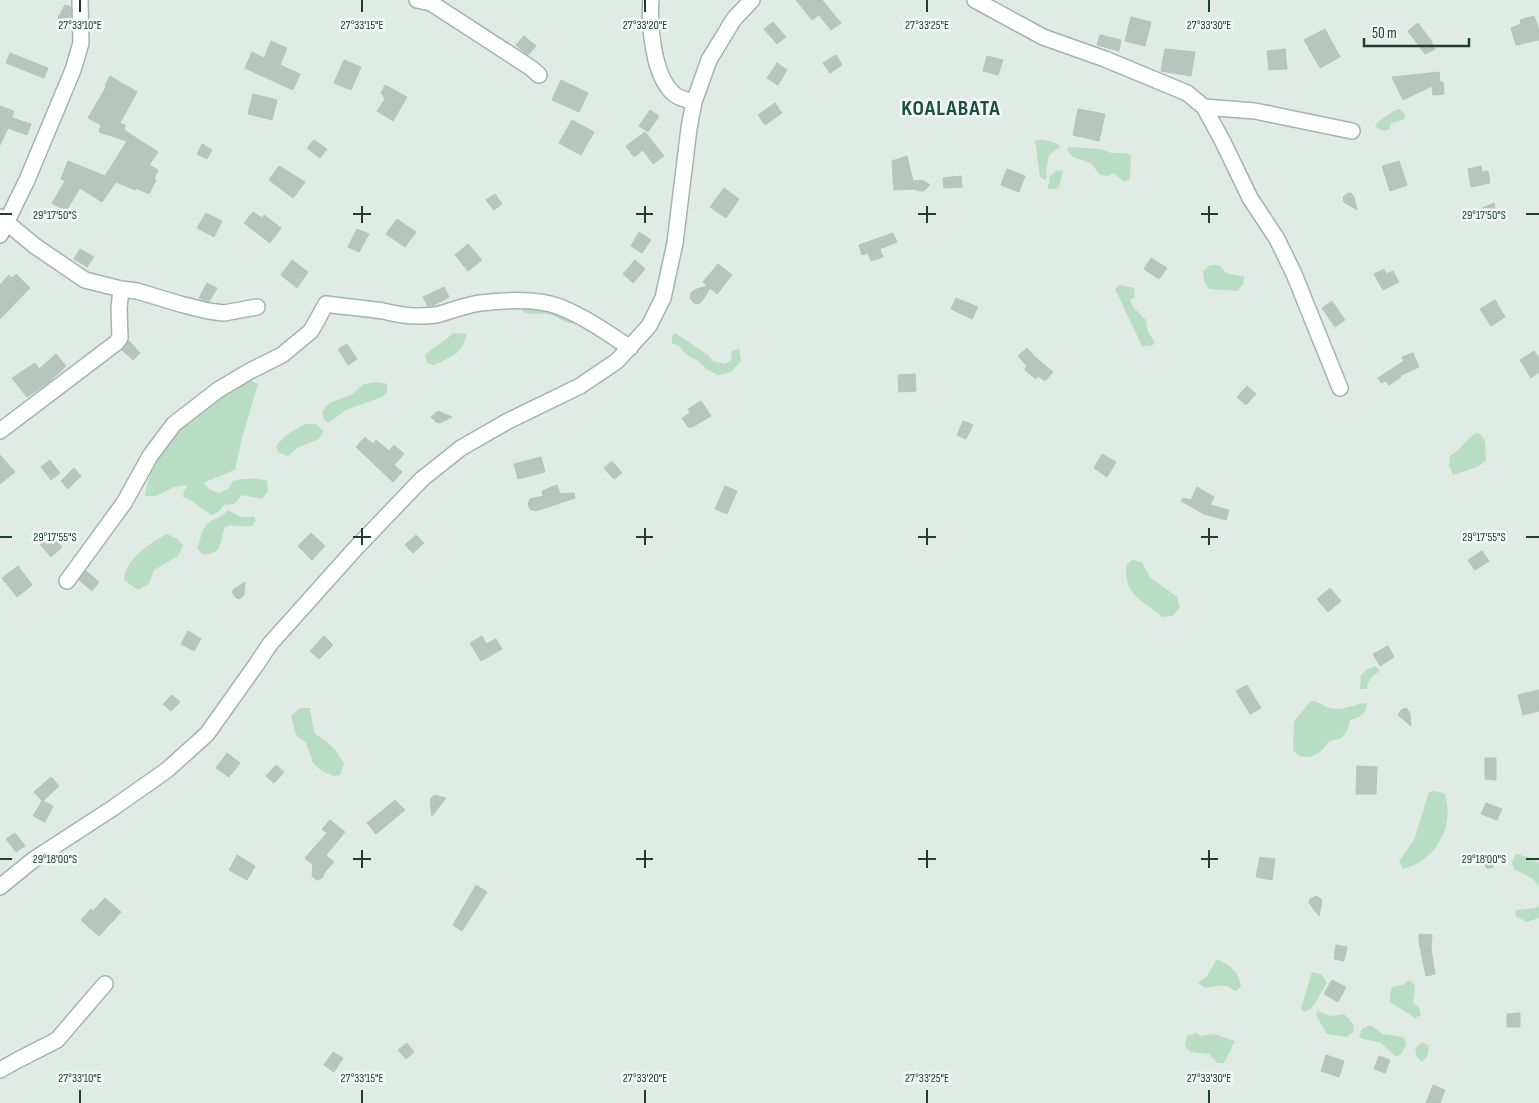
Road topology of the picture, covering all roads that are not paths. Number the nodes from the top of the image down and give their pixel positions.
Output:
1 (80, 0) edge
2 (417, 0) edge
3 (651, 0) edge
4 (752, 0) edge
5 (975, 0) edge
6 (538, 75) dead end
7 (694, 102) junction
8 (1204, 107) junction
9 (1352, 131) dead end
10 (2, 224) edge
11 (121, 289) junction
12 (256, 306) dead end
13 (630, 348) junction
14 (1340, 388) dead end
15 (0, 431) edge
16 (67, 581) dead end
17 (0, 887) edge
18 (105, 984) dead end
19 (0, 1070) edge

1 - 10 street
2 - 6 street
3 - 7 street
4 - 7 street
5 - 8 street
7 - 13 street
8 - 9 street
8 - 14 street
10 - 11 street
11 - 12 street
11 - 15 street
13 - 16 street
13 - 17 street
18 - 19 street

